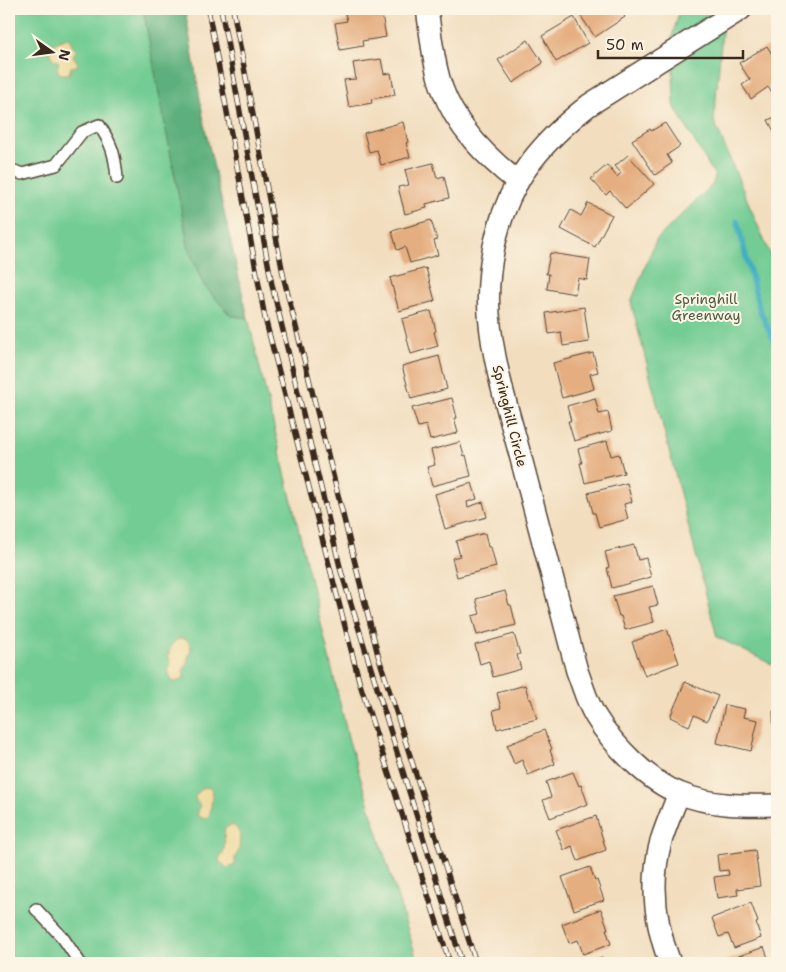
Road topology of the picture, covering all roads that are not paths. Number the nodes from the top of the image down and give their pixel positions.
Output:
1 (426, 9) edge
2 (741, 9) edge
3 (9, 169) edge
4 (118, 178) dead end
5 (518, 182) junction
6 (678, 793) junction
7 (777, 805) edge
8 (36, 909) dead end
9 (80, 963) edge
10 (670, 963) edge

1 - 5 street
2 - 5 street, Springhill Circle
3 - 4 lane
5 - 6 street, Springhill Circle
6 - 7 street, Springhill Circle
6 - 10 street
8 - 9 lane

